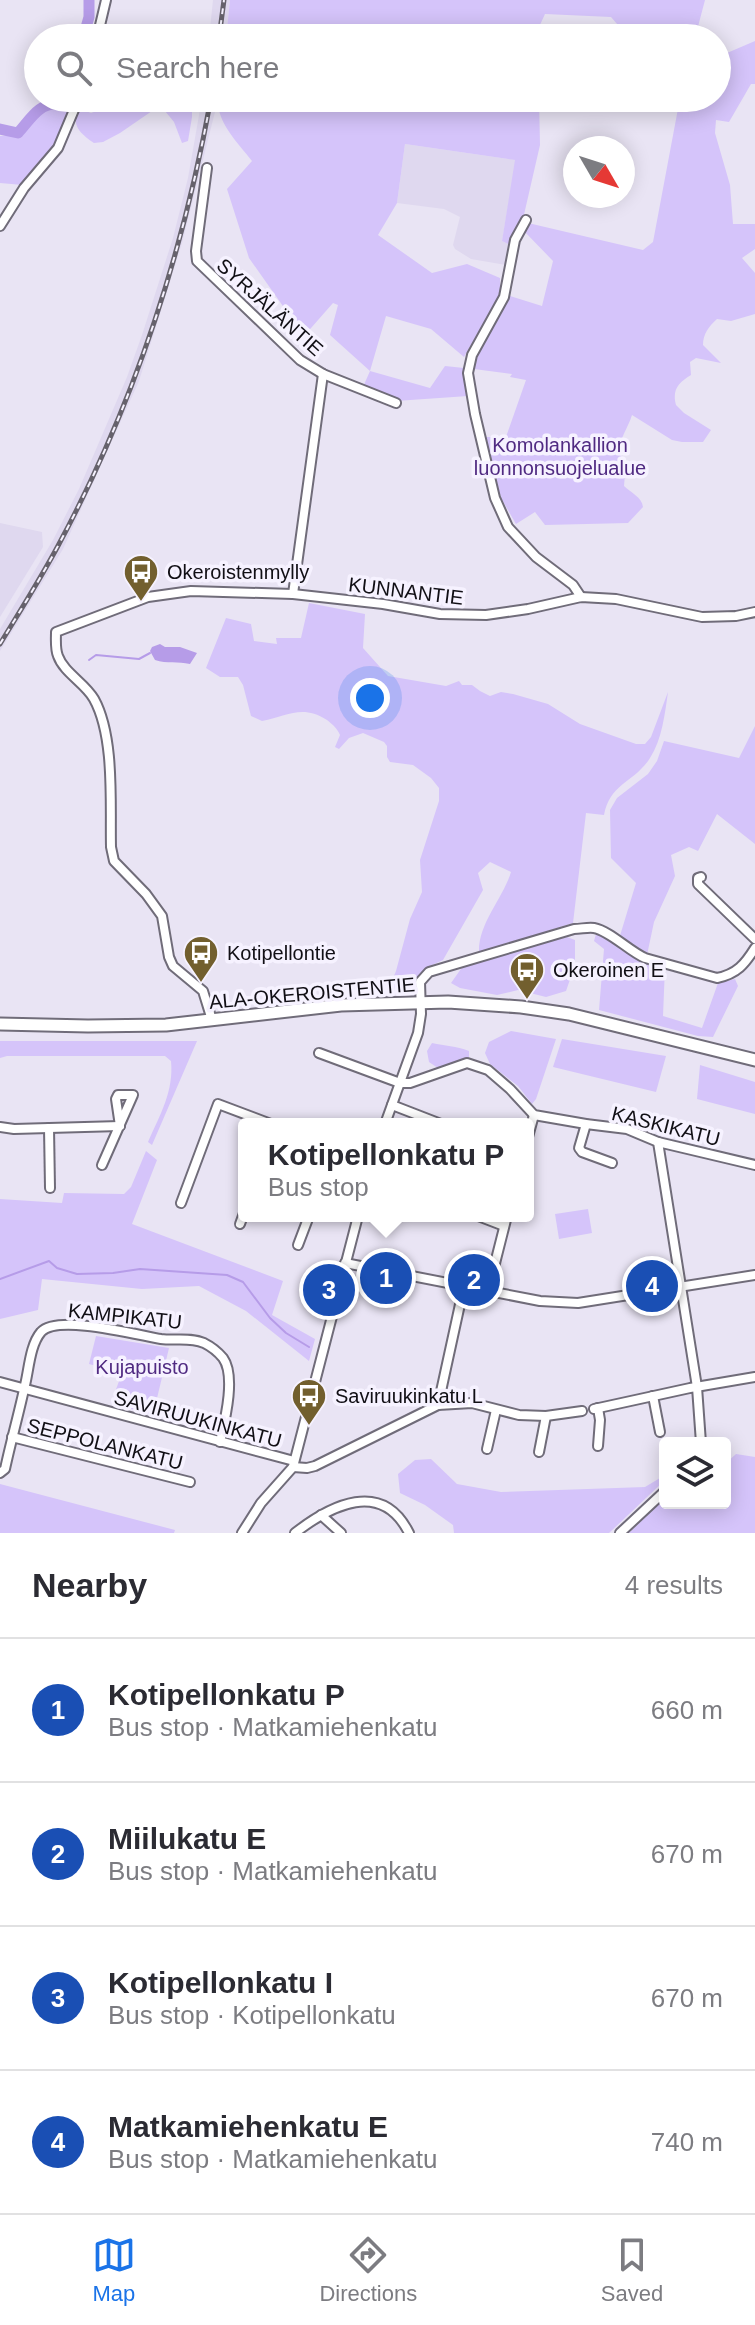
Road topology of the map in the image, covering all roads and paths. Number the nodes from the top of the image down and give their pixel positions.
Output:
1 (106, 0) edge
2 (100, 24) edge
3 (73, 112) edge
4 (207, 168) dead end
5 (526, 220) dead end
6 (0, 226) edge
7 (323, 374) junction
8 (396, 403) dead end
9 (293, 594) junction
10 (581, 597) junction
11 (755, 612) edge
12 (701, 877) dead end
13 (755, 939) edge
14 (755, 948) edge
15 (420, 1001) junction
16 (212, 1020) junction
17 (3, 1023) edge
18 (319, 1053) dead end
19 (755, 1060) edge
20 (400, 1083) junction
21 (392, 1105) junction
22 (534, 1115) junction
23 (255, 1118) edge
24 (387, 1118) edge
25 (426, 1118) edge
26 (533, 1118) edge
27 (586, 1124) junction
28 (0, 1127) edge
29 (49, 1128) junction
30 (658, 1142) junction
31 (612, 1163) dead end
32 (102, 1165) dead end
33 (755, 1165) edge
34 (50, 1188) dead end
35 (181, 1203) dead end
36 (307, 1222) edge
37 (356, 1222) edge
38 (494, 1222) edge
39 (505, 1222) edge
40 (504, 1226) junction
41 (298, 1245) dead end
42 (345, 1263) junction
43 (755, 1275) edge
44 (464, 1286) junction
45 (681, 1288) junction
46 (488, 1291) junction
47 (755, 1377) edge
48 (0, 1382) edge
49 (697, 1387) junction
50 (24, 1388) junction
51 (653, 1396) junction
52 (438, 1405) junction
53 (496, 1410) junction
54 (582, 1411) dead end
55 (546, 1416) junction
56 (660, 1432) dead end
57 (12, 1437) junction
58 (701, 1437) edge
59 (220, 1442) junction
60 (598, 1446) dead end
61 (487, 1449) dead end
62 (539, 1452) dead end
63 (294, 1464) junction
64 (0, 1473) edge
65 (190, 1482) dead end
66 (659, 1497) edge
67 (321, 1515) junction
68 (242, 1533) edge
69 (295, 1533) edge
70 (341, 1533) edge
71 (409, 1533) edge
72 (620, 1533) edge

1 - 2 street
3 - 6 street
4 - 7 street, SYRJÄLÄNTIE
5 - 10 street
7 - 8 street, SYRJÄLÄNTIE
7 - 9 street, SYRJÄLÄNTIE
9 - 10 street, KUNNANTIE
9 - 16 street, KUNNANTIE
10 - 11 street, KUNNANTIE
12 - 13 street
14 - 15 street
15 - 16 main road, ALA-OKEROISTENTIE
15 - 19 main road, ALA-OKEROISTENTIE
15 - 20 street
16 - 17 main road, ALA-OKEROISTENTIE
18 - 20 street
20 - 21 street
20 - 22 street
21 - 24 street
21 - 25 street
22 - 26 street
22 - 27 street, KASKIKATU
23 - 35 street
27 - 30 street, KASKIKATU
27 - 31 street
28 - 29 street
29 - 32 street
29 - 34 street
30 - 33 street, KASKIKATU
30 - 45 street
36 - 41 street
37 - 42 street
38 - 40 street
39 - 40 street
40 - 46 street
42 - 44 street
42 - 63 street
43 - 45 street
44 - 46 street
44 - 52 street
45 - 46 street
45 - 49 street
47 - 49 street
48 - 50 street, SAVIRUUKINKATU
49 - 51 street
49 - 58 street
50 - 57 street, KAMPIKATU
50 - 59 street, SAVIRUUKINKATU
50 - 59 street, KAMPIKATU
51 - 56 street
51 - 60 street
52 - 53 street
52 - 63 street
53 - 55 street
53 - 61 street
54 - 55 street
55 - 62 street
57 - 64 street, KAMPIKATU
57 - 65 street, SEPPOLANKATU
59 - 63 street, SAVIRUUKINKATU
63 - 68 street
66 - 72 street
67 - 69 street
67 - 70 street
67 - 71 street

